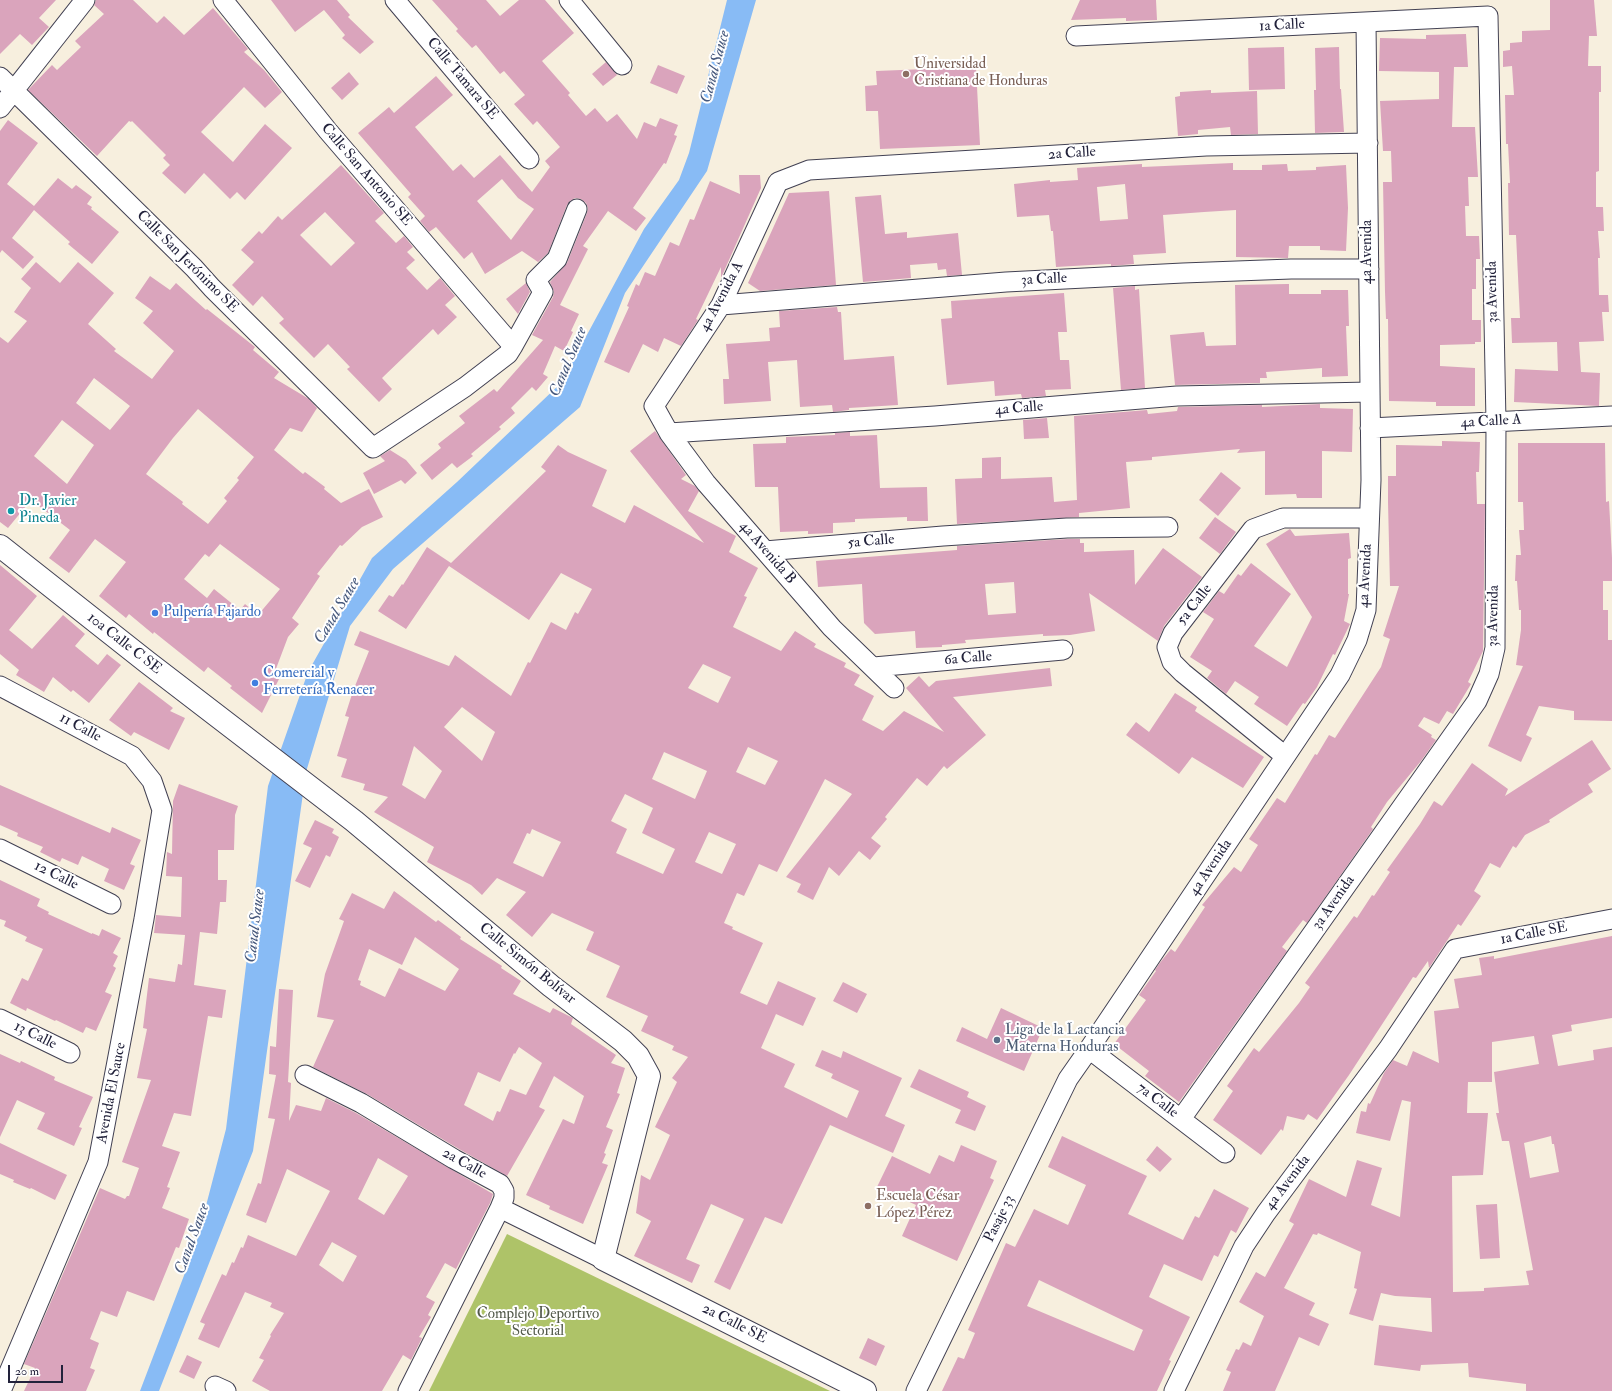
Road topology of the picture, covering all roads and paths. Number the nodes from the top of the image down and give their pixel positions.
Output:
1 (85, 0) edge
2 (223, 0) edge
3 (395, 0) edge
4 (569, 0) edge
5 (1488, 16) joint
6 (1366, 22) junction
7 (1076, 36) dead end
8 (622, 65) dead end
9 (0, 77) edge
10 (13, 91) junction
11 (0, 108) edge
12 (1368, 143) junction
13 (529, 159) dead end
14 (778, 182) joint
15 (577, 209) dead end
16 (1368, 269) junction
17 (721, 305) junction
18 (514, 346) junction
19 (1370, 392) junction
20 (654, 406) joint
21 (1612, 416) edge
22 (1496, 422) junction
23 (1370, 428) junction
24 (669, 433) junction
25 (1368, 518) junction
26 (1168, 527) dead end
27 (0, 546) edge
28 (765, 551) junction
29 (1063, 650) dead end
30 (874, 667) junction
31 (0, 686) edge
32 (894, 688) dead end
33 (250, 742) joint
34 (1285, 756) junction
35 (152, 781) joint
36 (0, 849) edge
37 (111, 904) dead end
38 (1612, 919) edge
39 (1455, 950) joint
40 (0, 1019) edge
41 (1089, 1049) junction
42 (70, 1053) dead end
43 (305, 1075) dead end
44 (1181, 1119) junction
45 (1225, 1153) dead end
46 (500, 1208) junction
47 (603, 1259) junction
48 (1, 1391) edge
49 (408, 1391) edge
50 (865, 1391) edge
51 (916, 1391) edge
52 (1174, 1391) edge

1 - 10 street
2 - 18 street, Calle San Antonio SE
3 - 13 street, Calle Tamara SE
4 - 8 street
5 - 6 street, 1a Calle
5 - 22 street, 3a Avenida
6 - 7 street, 1a Calle
6 - 12 street, 4a Avenida
9 - 10 street, Calle San Jerónimo SE
10 - 11 street
10 - 18 street, Calle San Jerónimo SE
12 - 14 street, 2a Calle
12 - 16 street, 4a Avenida
14 - 17 street, 4a Avenida A
15 - 18 street
16 - 17 street, 3a Calle
16 - 19 street, 4a Avenida
17 - 20 street, 4a Avenida A
19 - 23 street, 4a Avenida
19 - 24 street, 4a Calle
20 - 24 street, 4a Avenida B
21 - 22 street, 4a Calle A
22 - 23 street, 4a Calle A
22 - 44 street, 3a Avenida
23 - 25 street, 4a Avenida
24 - 28 street, 4a Avenida B
25 - 34 street, 4a Avenida
25 - 34 street, 5a Calle
26 - 28 street, 5a Calle
27 - 33 street, 10a Calle C SE
28 - 30 street, 4a Avenida B
29 - 30 street, 6a Calle
30 - 32 street, 4a Avenida B
31 - 35 street, 11 Calle
33 - 47 street, Calle Simón Bolívar
34 - 41 street, 4a Avenida
35 - 48 street, Avenida El Sauce
36 - 37 street, 12 Calle
38 - 39 street, 1a Calle SE
39 - 52 street, 4a Avenida
40 - 42 street, 13 Calle
41 - 44 street, 7a Calle
41 - 51 street, Pasaje 33
43 - 46 street, 2a Calle
44 - 45 street, 7a Calle
46 - 47 street
46 - 49 street, 2a Calle
47 - 50 street, 2a Calle SE

